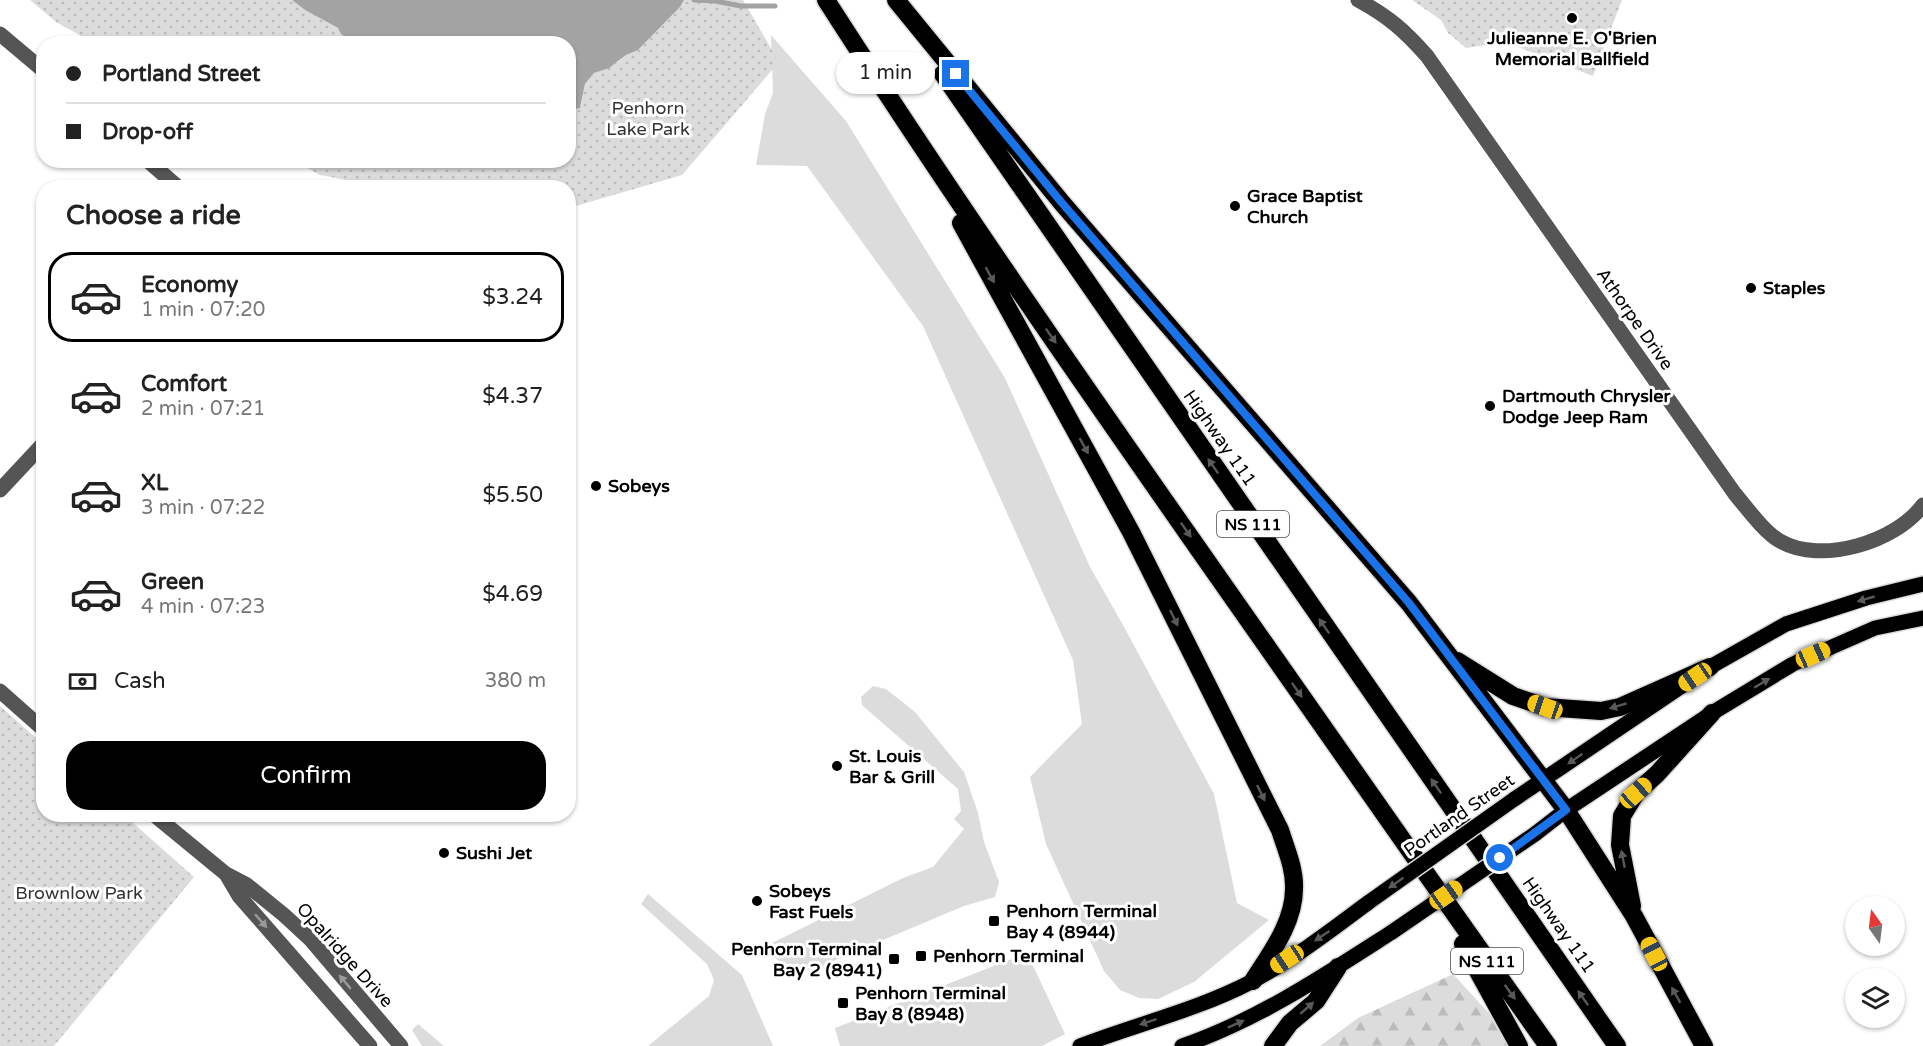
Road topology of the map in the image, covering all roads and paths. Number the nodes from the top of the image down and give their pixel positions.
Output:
1 (826, 0) edge
2 (894, 0) edge
3 (1358, 0) edge
4 (0, 34) edge
5 (36, 64) edge
6 (911, 132) junction
7 (156, 168) edge
8 (170, 180) edge
9 (36, 452) edge
10 (0, 490) edge
11 (1923, 505) edge
12 (1923, 584) edge
13 (1923, 618) edge
14 (1446, 654) junction
15 (1710, 667) junction
16 (0, 691) edge
17 (1712, 713) junction
18 (36, 723) edge
19 (1544, 781) junction
20 (1566, 810) junction
21 (163, 822) edge
22 (226, 874) junction
23 (1426, 876) junction
24 (1634, 916) junction
25 (1338, 967) junction
26 (1252, 981) junction
27 (1115, 1040) edge
28 (370, 1046) edge
29 (401, 1046) edge
30 (1080, 1046) edge
31 (1182, 1046) edge
32 (1273, 1046) edge
33 (1519, 1046) edge
34 (1548, 1046) edge
35 (1617, 1046) edge
36 (1704, 1046) edge

1 - 6 highway, NS 111
2 - 14 highway
35 -> 2 highway, Highway 111 / NS 111
3 - 11 street, Athorpe Drive
4 - 5 street
6 -> 23 highway, NS 111
6 -> 26 highway
7 - 8 street
9 - 10 street
12 -> 15 main road, Portland Street
17 -> 13 main road
15 -> 14 highway
14 - 19 highway
15 -> 19 main road, Portland Street
16 - 18 street
17 - 20 main road
24 -> 17 highway
19 - 20 highway
19 -> 26 main road, Portland Street, bridge
20 - 24 highway
20 - 25 main road, bridge
21 - 22 street, Opalridge Drive
22 -> 28 street, Opalridge Drive
29 -> 22 street, Opalridge Drive
23 - 33 highway
23 -> 34 highway, NS 111
36 -> 24 highway
31 -> 25 main road
32 -> 25 highway
26 -> 27 main road, Portland Street
27 - 30 main road, Portland Street

